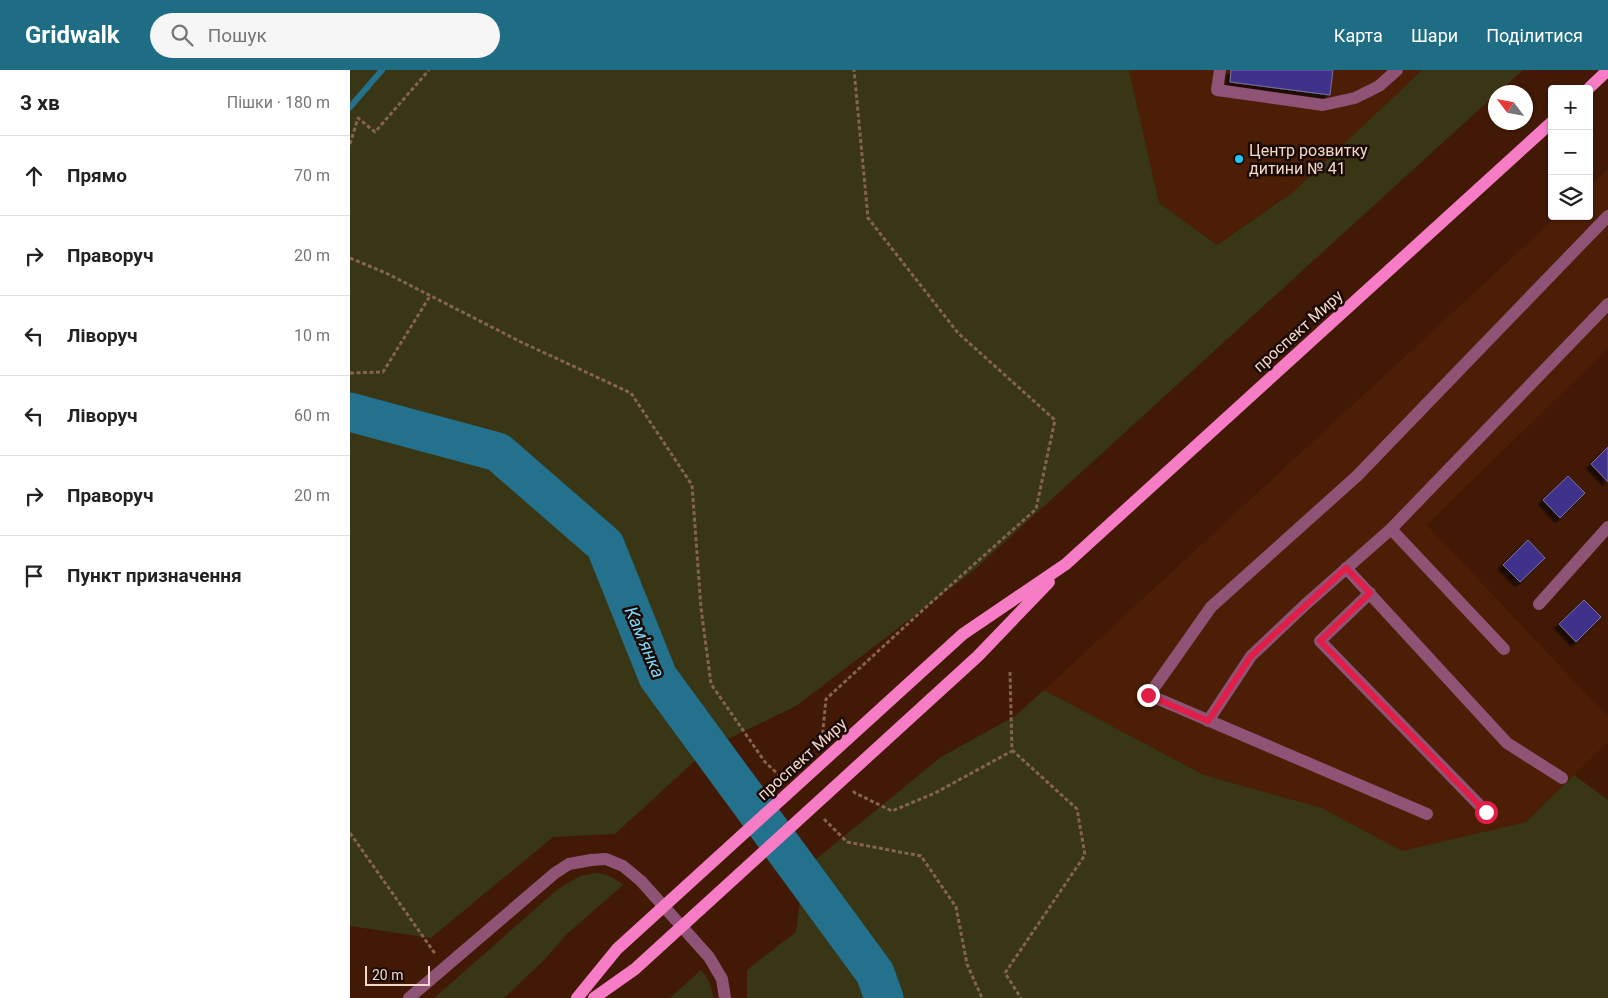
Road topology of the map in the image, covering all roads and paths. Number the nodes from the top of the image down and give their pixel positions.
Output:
1 (429, 70) edge
2 (854, 70) edge
3 (1220, 70) edge
4 (1396, 70) edge
5 (1608, 70) edge
6 (1592, 85) edge
7 (1548, 126) edge
8 (350, 144) edge
9 (1607, 219) edge
10 (350, 258) edge
11 (430, 296) junction
12 (1608, 304) edge
13 (350, 373) edge
14 (1608, 527) edge
15 (1391, 529) junction
16 (1066, 564) junction
17 (1346, 568) junction
18 (1370, 593) junction
19 (1540, 604) dead end
20 (924, 609) dead end
21 (1504, 649) dead end
22 (1010, 672) dead end
23 (1208, 721) junction
24 (1562, 778) dead end
25 (786, 782) dead end
26 (1486, 812) dead end
27 (1427, 814) dead end
28 (820, 815) dead end
29 (350, 833) edge
30 (445, 968) junction
31 (409, 998) edge
32 (578, 998) edge
33 (594, 998) edge
34 (725, 998) edge
35 (982, 998) edge
36 (1021, 998) edge

1 - 8 path
2 - 20 path
3 - 4 street
5 - 6 main road
7 - 16 main road, проспект Миру
9 - 23 street
10 - 11 path
11 - 13 path
11 - 25 path
12 - 15 street
14 - 19 street
15 - 17 street
15 - 21 street
16 - 32 main road, проспект Миру
16 - 33 main road, проспект Миру
17 - 18 street
17 - 23 street
18 - 24 street
18 - 26 street
22 - 36 path
23 - 27 street
28 - 35 path
29 - 30 path
30 - 31 street
30 - 34 street

